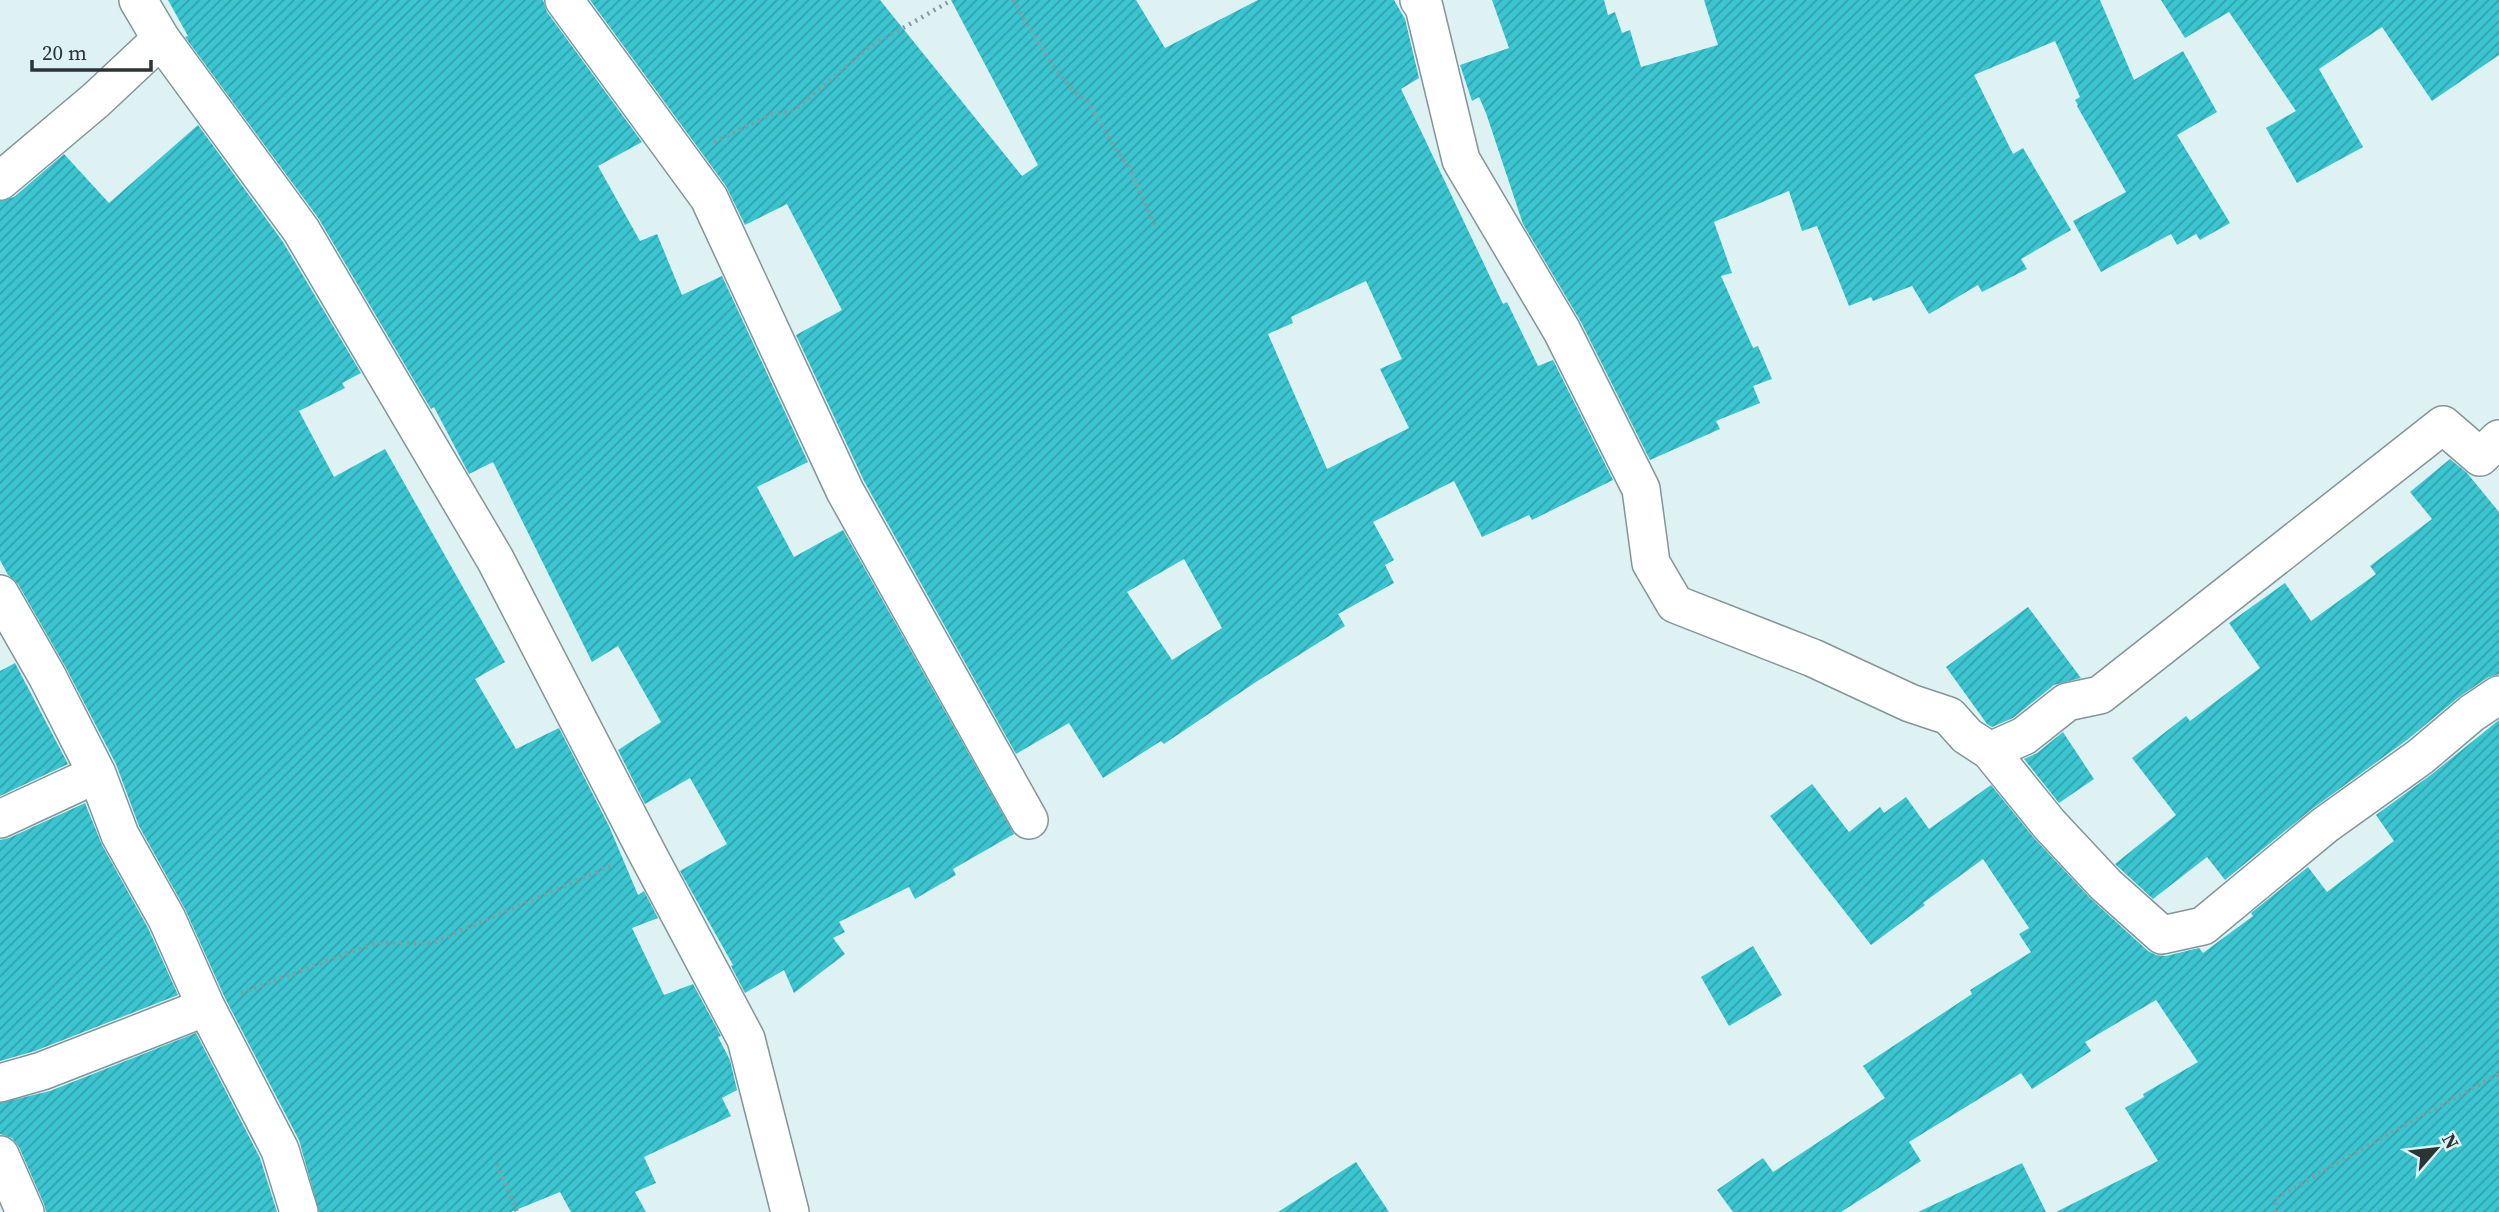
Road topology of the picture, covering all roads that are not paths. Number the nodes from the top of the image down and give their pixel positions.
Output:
1 (138, 0) edge
2 (564, 0) edge
3 (1419, 0) edge
4 (162, 38) junction
5 (0, 181) edge
6 (2499, 439) edge
7 (0, 594) edge
8 (2499, 695) edge
9 (1990, 751) junction
10 (97, 774) junction
11 (0, 820) edge
12 (1029, 820) dead end
13 (206, 1007) junction
14 (0, 1083) edge
15 (0, 1155) edge
16 (25, 1212) edge
17 (299, 1212) edge
18 (790, 1212) edge

1 - 4 street
2 - 12 street
3 - 9 street
4 - 5 street
4 - 18 street
6 - 9 street
7 - 10 street
8 - 9 street
10 - 11 street
10 - 13 street
13 - 14 street
13 - 17 street
15 - 16 street

